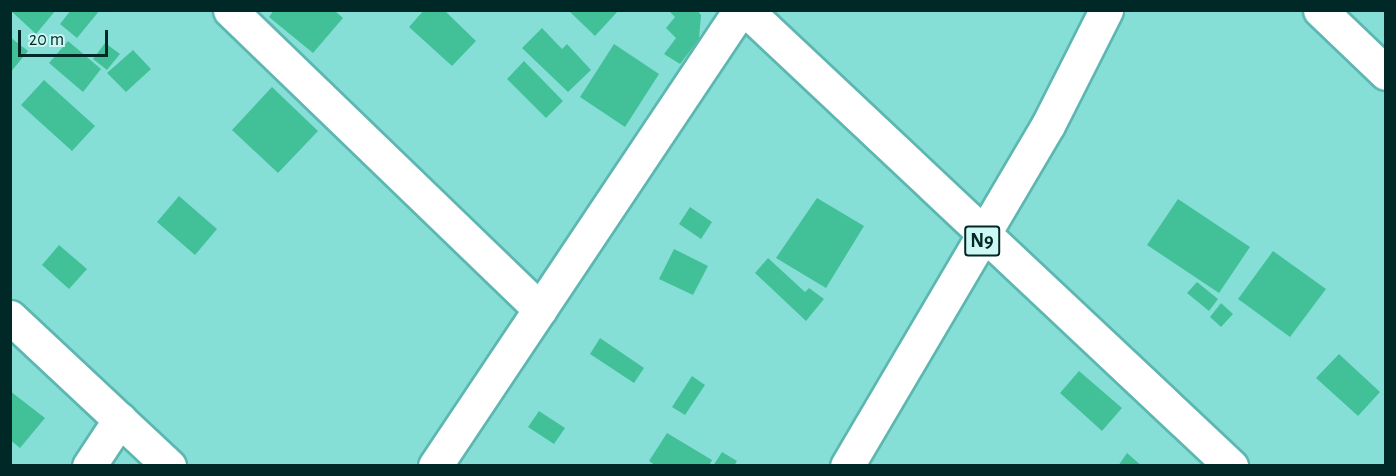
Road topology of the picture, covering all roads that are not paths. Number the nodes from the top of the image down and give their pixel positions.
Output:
1 (230, 10) edge
2 (740, 10) edge
3 (746, 10) edge
4 (1106, 10) edge
5 (1320, 10) edge
6 (1386, 73) edge
7 (985, 235) junction
8 (540, 309) junction
9 (10, 317) edge
10 (120, 419) junction
11 (89, 465) edge
12 (169, 465) edge
13 (435, 465) edge
14 (848, 465) edge
15 (1232, 465) edge

1 - 8 street
2 - 8 street
3 - 7 street
4 - 7 street, N9
5 - 6 street
7 - 14 street, N9
7 - 15 street
8 - 13 street
9 - 10 street
10 - 11 street
10 - 12 street

